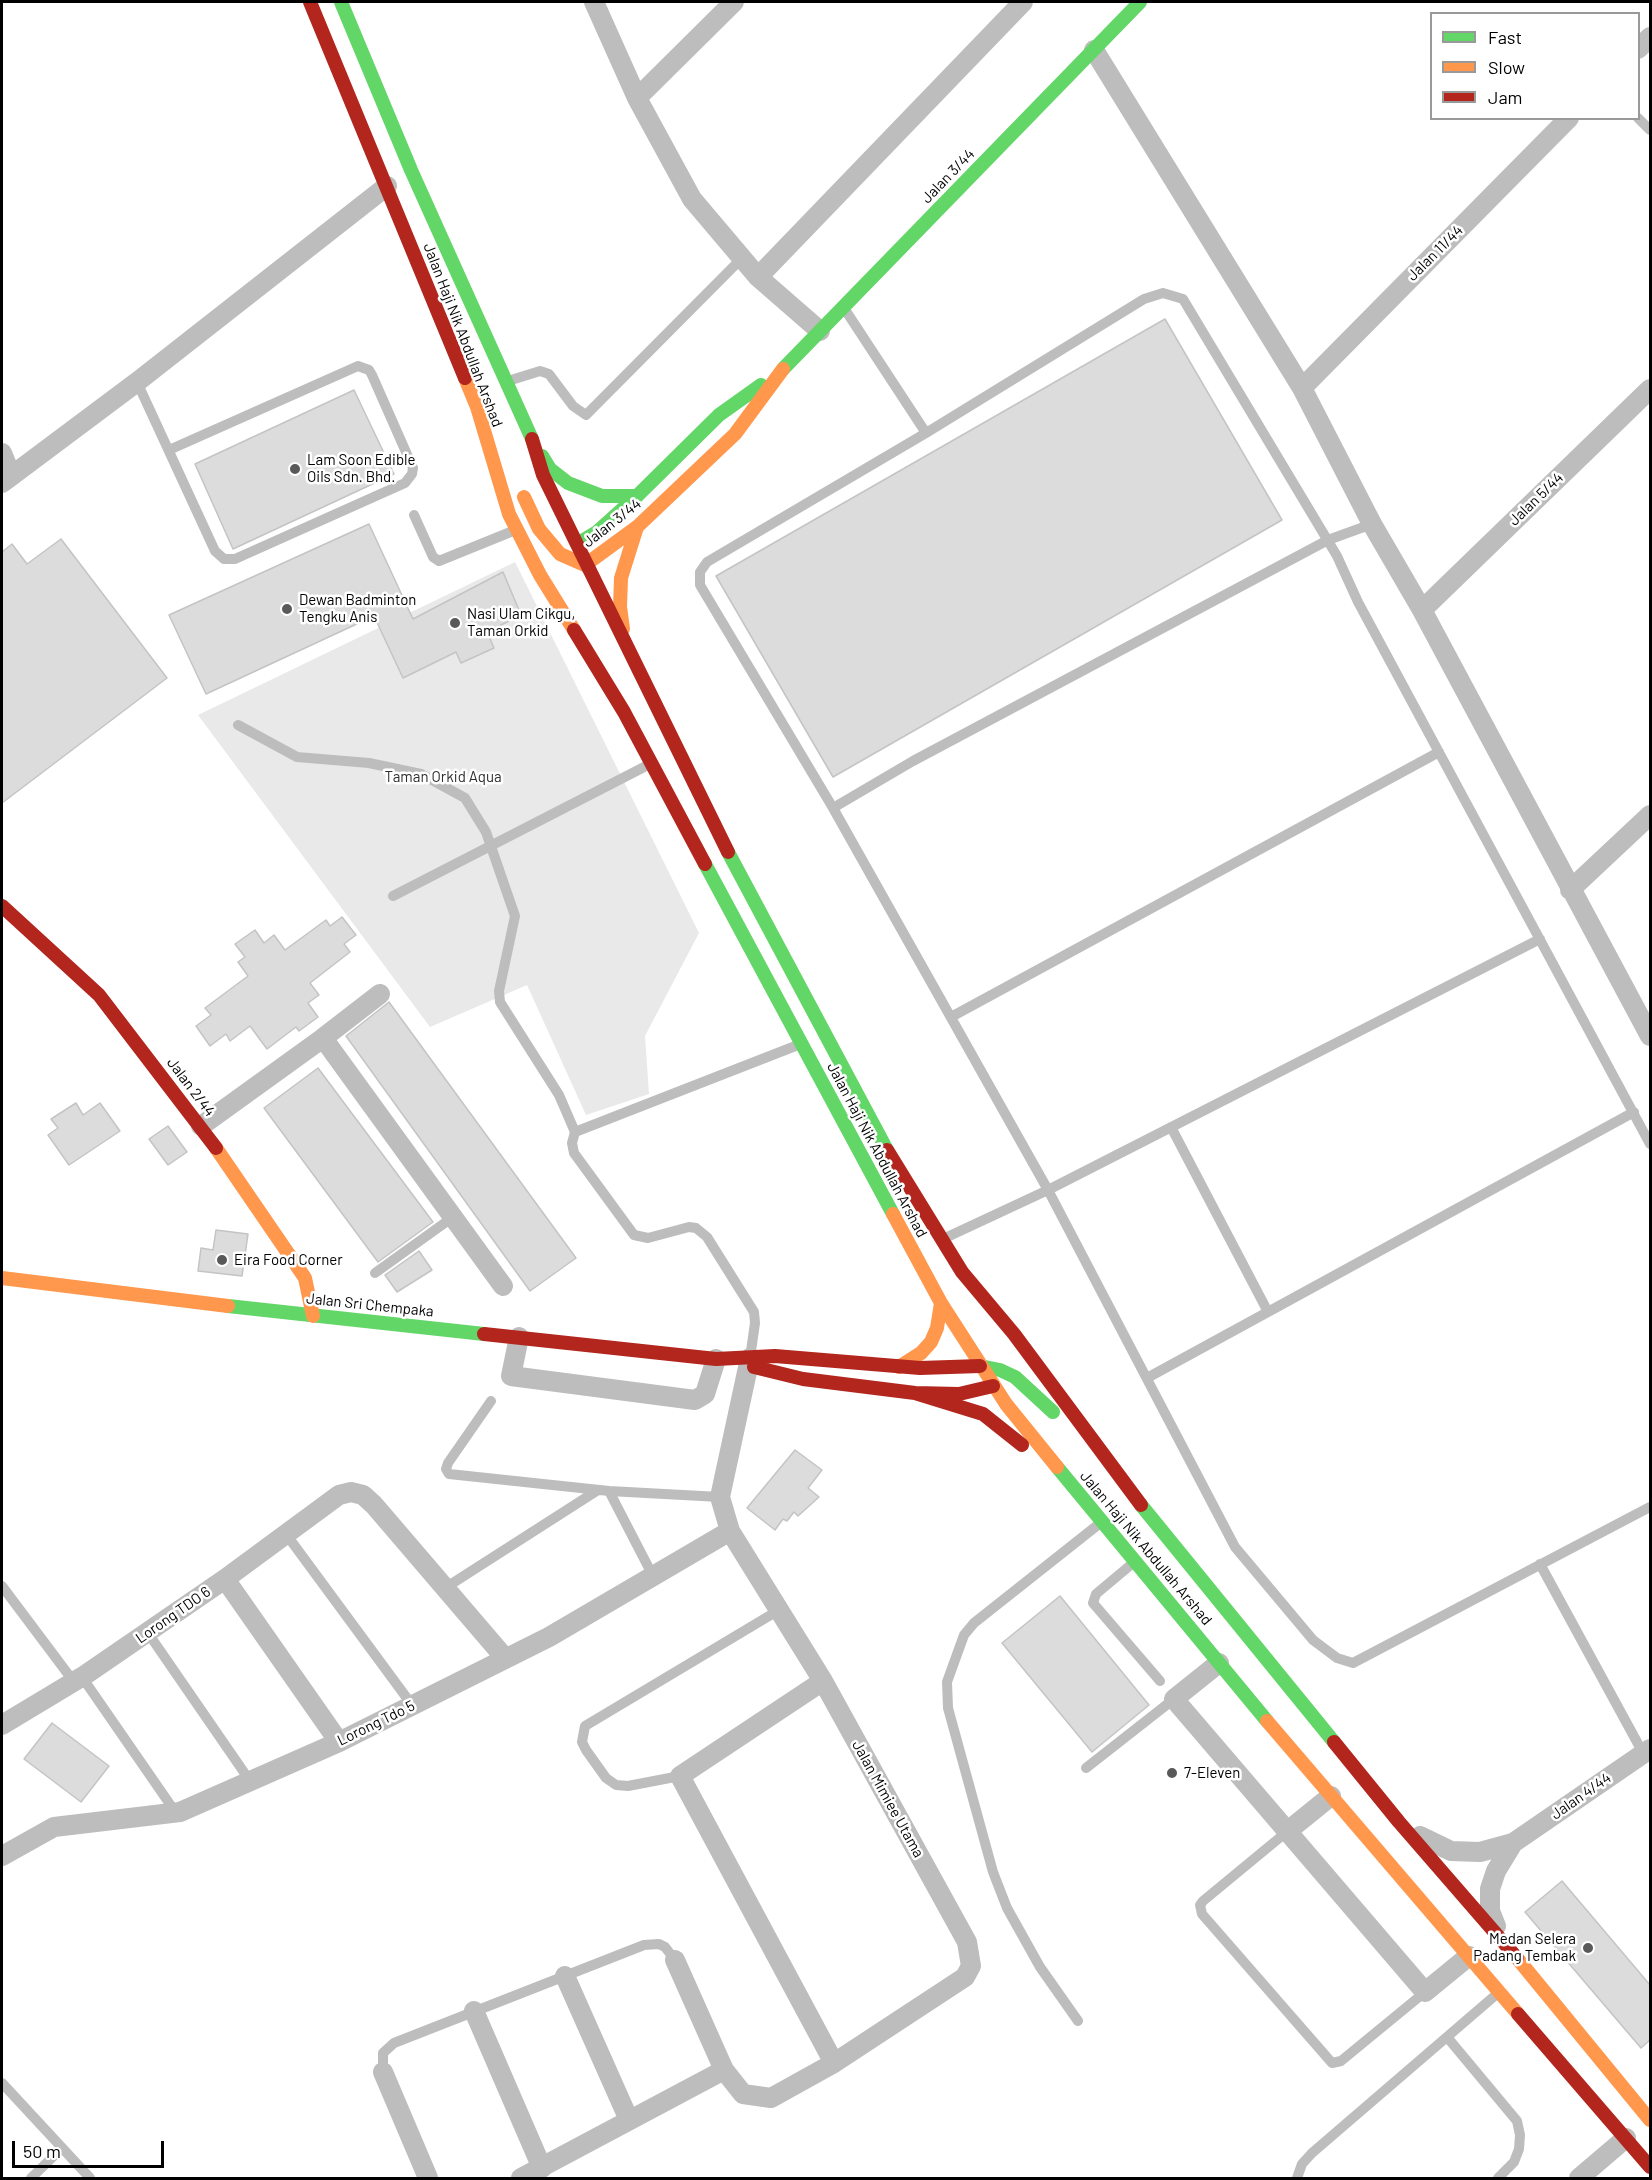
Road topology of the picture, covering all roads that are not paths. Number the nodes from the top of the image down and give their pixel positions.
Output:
1 (310, 2) edge
2 (341, 2) edge
3 (594, 2) edge
4 (734, 2) edge
5 (1023, 2) edge
6 (1140, 2) edge
7 (1094, 50) junction
8 (637, 98) junction
9 (1567, 120) edge
10 (387, 186) junction
11 (742, 258) junction
12 (758, 277) junction
13 (843, 306) junction
14 (820, 331) junction
15 (779, 373) junction
16 (507, 381) junction
17 (137, 382) junction
18 (1302, 388) junction
19 (1650, 389) edge
20 (477, 407) junction
21 (926, 433) junction
22 (535, 445) junction
23 (169, 450) junction
24 (2, 453) edge
25 (507, 460) dead end
26 (6, 479) edge
27 (516, 480) dead end
28 (637, 496) junction
29 (414, 515) dead end
30 (1372, 524) junction
31 (638, 527) junction
32 (517, 530) junction
33 (1328, 540) junction
34 (577, 544) junction
35 (579, 562) junction
36 (570, 578) dead end
37 (1422, 610) junction
38 (584, 619) dead end
39 (625, 645) junction
40 (614, 696) junction
41 (238, 725) dead end
42 (1439, 752) junction
43 (650, 764) junction
44 (833, 808) junction
45 (1650, 815) edge
46 (490, 845) junction
47 (1570, 890) junction
48 (393, 896) dead end
49 (2, 906) edge
50 (1540, 939) junction
51 (380, 994) dead end
52 (951, 1017) junction
53 (1650, 1036) edge
54 (323, 1038) junction
55 (801, 1044) junction
56 (1634, 1112) junction
57 (201, 1126) junction
58 (1171, 1127) junction
59 (575, 1132) junction
60 (1650, 1144) edge
61 (1048, 1190) junction
62 (453, 1217) junction
63 (942, 1240) junction
64 (962, 1272) junction
65 (375, 1273) dead end
66 (2, 1278) edge
67 (503, 1286) dead end
68 (941, 1303) junction
69 (1268, 1312) junction
70 (313, 1316) junction
71 (987, 1325) dead end
72 (519, 1337) junction
73 (998, 1354) dead end
74 (737, 1360) junction
75 (980, 1366) junction
76 (899, 1367) junction
77 (1000, 1370) junction
78 (1147, 1378) junction
79 (993, 1386) junction
80 (915, 1393) junction
81 (490, 1401) dead end
82 (1073, 1487) junction
83 (598, 1490) junction
84 (609, 1491) junction
85 (720, 1497) junction
86 (1138, 1501) junction
87 (1650, 1507) edge
88 (1102, 1521) junction
89 (730, 1531) junction
90 (286, 1534) junction
91 (1135, 1561) junction
92 (1540, 1564) junction
93 (653, 1576) junction
94 (225, 1579) junction
95 (2, 1586) edge
96 (445, 1588) junction
97 (779, 1611) junction
98 (148, 1633) junction
99 (505, 1658) junction
100 (1219, 1663) junction
101 (78, 1680) junction
102 (823, 1681) junction
103 (1160, 1681) dead end
104 (1174, 1699) junction
105 (412, 1705) junction
106 (2, 1725) edge
107 (339, 1742) junction
108 (1647, 1751) edge
109 (1086, 1768) dead end
110 (681, 1776) junction
111 (250, 1781) junction
112 (1331, 1796) junction
113 (176, 1813) junction
114 (1398, 1822) junction
115 (1289, 1830) junction
116 (1513, 1843) junction
117 (2, 1856) edge
118 (1499, 1936) junction
119 (1469, 1956) junction
120 (675, 1960) joint
121 (565, 1976) junction
122 (1425, 1992) junction
123 (1500, 1992) junction
124 (474, 2012) junction
125 (1078, 2021) dead end
126 (1447, 2037) junction
127 (834, 2063) junction
128 (724, 2070) junction
129 (383, 2072) joint
130 (2, 2083) edge
131 (628, 2120) junction
132 (1650, 2120) edge
133 (1626, 2138) junction
134 (63, 2148) junction
135 (1650, 2167) edge
136 (542, 2168) junction
137 (31, 2178) edge
138 (90, 2178) edge
139 (428, 2178) edge
140 (521, 2178) edge
141 (1297, 2178) edge
142 (1498, 2178) edge
143 (1580, 2178) edge

1 - 10 main road, Jalan Haji Nik Abdullah Arshad
2 - 16 main road, Jalan Haji Nik Abdullah Arshad
3 - 8 street
4 - 8 street
5 - 12 street
6 - 7 main road, Jalan 3/44
7 - 13 main road, Jalan 3/44
7 - 18 street
8 - 11 street
9 - 18 street, Jalan 11/44
10 - 17 street
10 - 20 main road, Jalan Haji Nik Abdullah Arshad
11 - 12 street
11 - 16 lane
12 - 14 street
13 - 14 main road, Jalan 3/44
13 - 21 lane
14 - 15 main road, Jalan 3/44
15 - 28 main road, Jalan 3/44
15 - 31 main road, Jalan 3/44
16 - 22 main road, Jalan Haji Nik Abdullah Arshad
17 - 23 lane
17 - 26 street
18 - 30 street
19 - 37 street, Jalan 5/44
20 - 25 main road
20 - 32 main road, Jalan Haji Nik Abdullah Arshad
21 - 33 lane
21 - 44 lane
22 - 28 main road
22 - 34 main road, Jalan Haji Nik Abdullah Arshad
23 - 23 lane
24 - 26 street
27 - 35 main road
28 - 34 main road, Jalan 3/44
29 - 32 lane
30 - 33 lane
30 - 37 street
31 - 35 main road, Jalan 3/44
31 - 39 main road
32 - 40 main road, Jalan Haji Nik Abdullah Arshad
33 - 42 lane
33 - 44 lane
34 - 35 main road
35 - 36 main road
35 - 39 main road, Jalan Haji Nik Abdullah Arshad
37 - 47 street
38 - 40 main road
39 - 63 main road, Jalan Haji Nik Abdullah Arshad
40 - 43 main road, Jalan Haji Nik Abdullah Arshad
41 - 46 lane
42 - 50 lane
42 - 52 lane
43 - 46 lane
43 - 55 main road, Jalan Haji Nik Abdullah Arshad
44 - 52 lane
45 - 47 street
46 - 48 lane
46 - 59 lane
47 - 53 street
49 - 57 main road, Jalan 2/44
50 - 56 lane
50 - 58 lane
51 - 54 street
52 - 61 lane
54 - 57 street
54 - 62 street
55 - 59 lane
55 - 68 main road, Jalan Haji Nik Abdullah Arshad
56 - 60 lane
56 - 69 lane
57 - 70 main road, Jalan 2/44
58 - 61 lane
58 - 69 lane
59 - 74 lane
61 - 63 lane
61 - 78 lane
62 - 65 lane
62 - 67 street
63 - 64 main road, Jalan Haji Nik Abdullah Arshad
64 - 71 main road
64 - 86 main road, Jalan Haji Nik Abdullah Arshad
66 - 70 main road, Jalan Sri Chempaka
68 - 75 main road, Jalan Haji Nik Abdullah Arshad
68 - 76 main road
69 - 78 lane
70 - 72 main road, Jalan Sri Chempaka
72 - 74 main road, Jalan Sri Chempaka
72 - 74 street
73 - 77 main road
74 - 76 main road
74 - 80 main road
74 - 85 street, Jalan Mimiee Utama
75 - 76 main road
75 - 77 main road
75 - 79 main road, Jalan Haji Nik Abdullah Arshad
77 - 79 main road
77 - 86 main road
78 - 92 lane
79 - 80 main road
79 - 82 main road, Jalan Haji Nik Abdullah Arshad
80 - 82 main road
81 - 83 lane
82 - 88 main road, Jalan Haji Nik Abdullah Arshad
83 - 84 lane
83 - 96 lane
84 - 85 lane
84 - 93 lane
85 - 89 street, Jalan Mimiee Utama
86 - 114 main road, Jalan Haji Nik Abdullah Arshad
87 - 92 lane
88 - 91 main road, Jalan Haji Nik Abdullah Arshad
88 - 125 lane
89 - 93 street, Lorong Tdo 5
89 - 97 street, Jalan Mimiee Utama
90 - 94 street, Lorong TDO 6
90 - 96 street, Lorong TDO 6
90 - 105 lane
91 - 100 main road, Jalan Haji Nik Abdullah Arshad
91 - 103 lane
92 - 108 lane
93 - 99 street, Lorong Tdo 5
94 - 98 street, Lorong TDO 6
94 - 107 street
95 - 101 lane
96 - 99 street
97 - 102 street, Jalan Mimiee Utama
97 - 110 lane
98 - 101 street, Lorong TDO 6
98 - 111 lane
99 - 105 street, Lorong Tdo 5
100 - 104 street
100 - 112 main road, Jalan Haji Nik Abdullah Arshad
101 - 106 street, Lorong TDO 6
101 - 113 lane
102 - 110 street
102 - 127 street, Jalan Mimiee Utama
104 - 109 lane
104 - 115 street
105 - 107 street, Lorong Tdo 5
107 - 111 street, Lorong Tdo 5
108 - 116 street, Jalan 4/44
110 - 127 street
111 - 113 street, Lorong Tdo 5
112 - 115 street
112 - 119 main road, Jalan Haji Nik Abdullah Arshad
113 - 117 street, Lorong Tdo 5
114 - 116 street
114 - 118 main road, Jalan Haji Nik Abdullah Arshad
115 - 122 street
115 - 122 lane
116 - 118 street
118 - 132 main road, Jalan Haji Nik Abdullah Arshad
119 - 122 street
119 - 123 main road, Jalan Haji Nik Abdullah Arshad
120 - 121 lane
120 - 128 street, Jalan Mimiee Utama
121 - 124 lane
121 - 131 street
123 - 126 lane
123 - 133 main road, Jalan Haji Nik Abdullah Arshad
124 - 129 lane
124 - 136 street
126 - 141 lane
126 - 142 lane
127 - 128 street, Jalan Mimiee Utama
128 - 131 street
129 - 139 street
130 - 134 lane
131 - 136 street
133 - 135 main road, Jalan Haji Nik Abdullah Arshad
133 - 143 street
134 - 137 lane
134 - 138 lane
136 - 140 street

